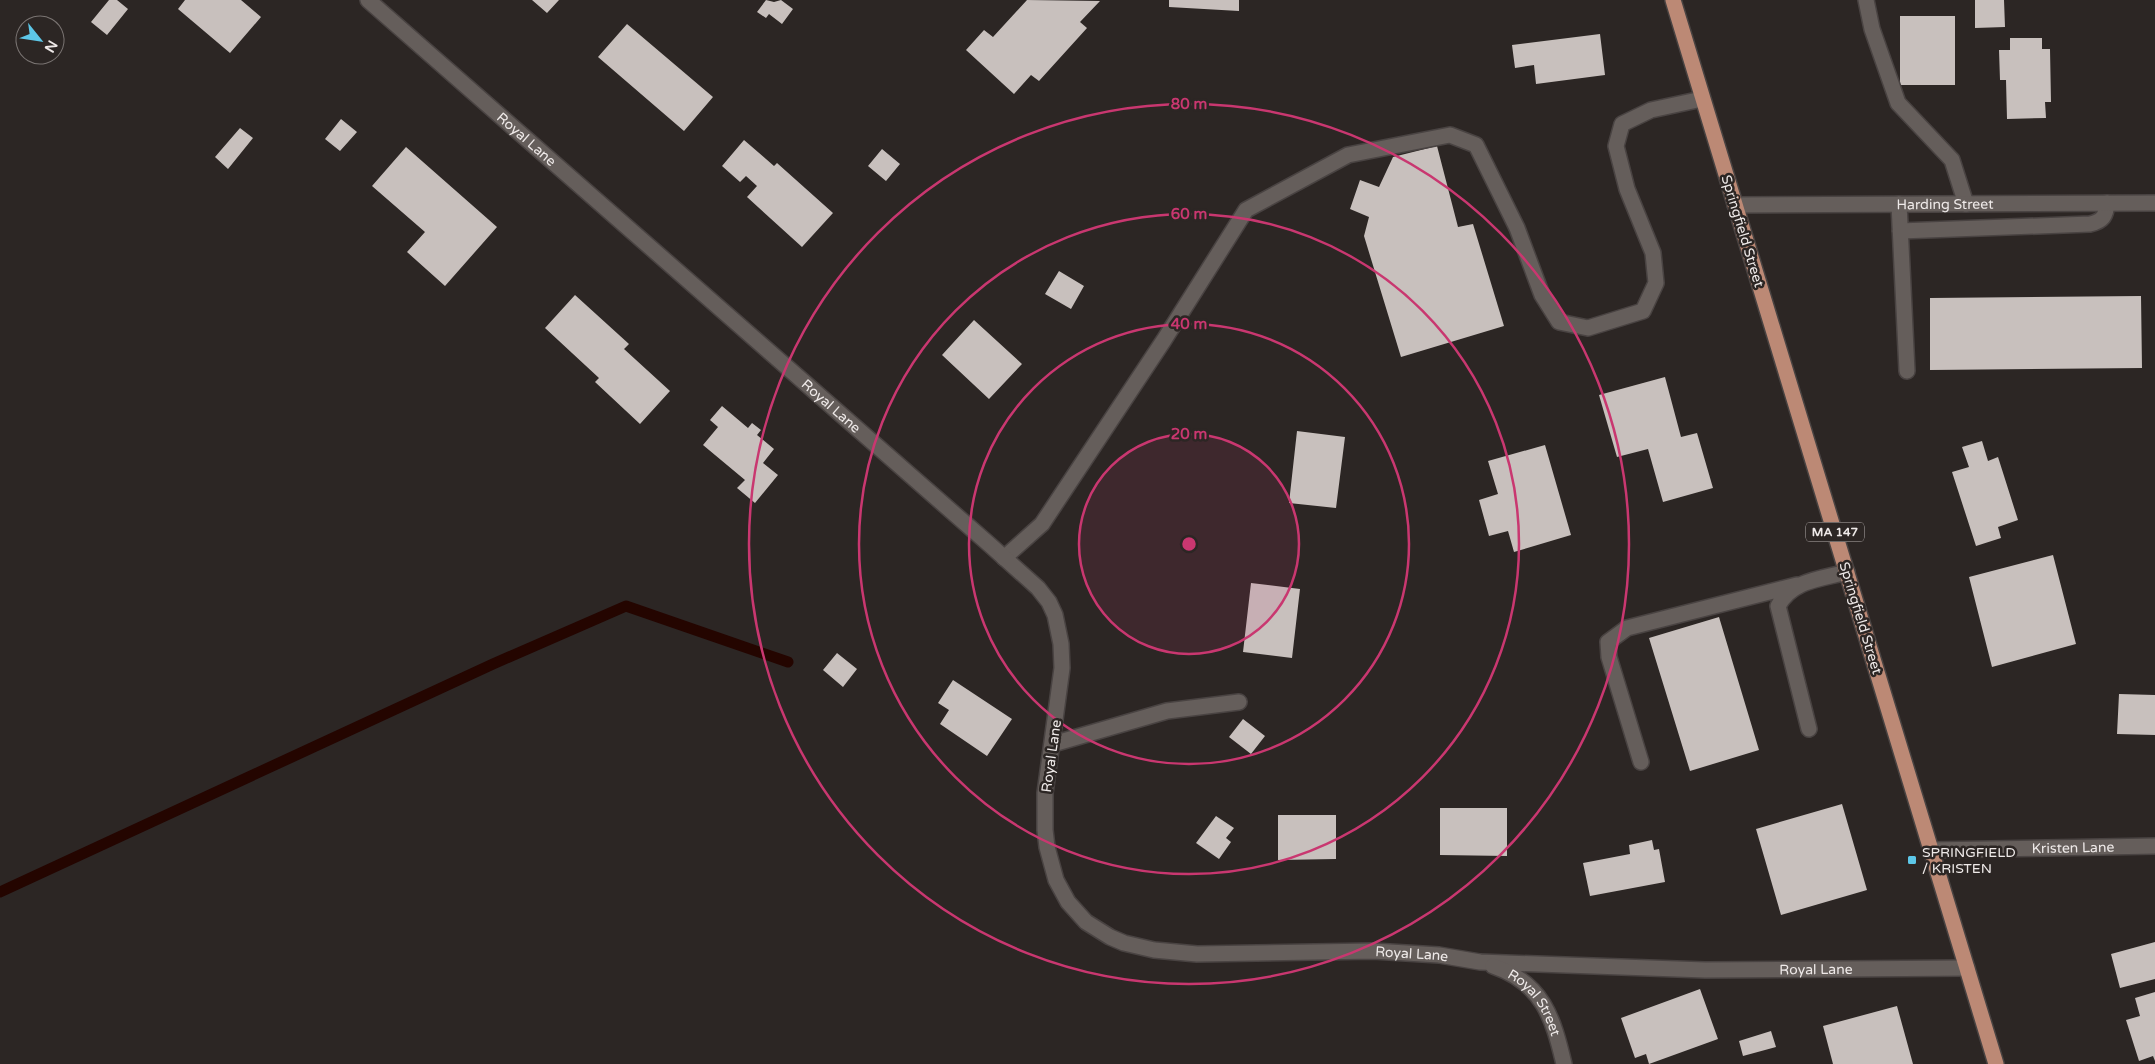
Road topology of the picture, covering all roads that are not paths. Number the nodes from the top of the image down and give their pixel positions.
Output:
1 (368, 0) edge
2 (1673, 0) edge
3 (1866, 0) edge
4 (1702, 99) junction
5 (2108, 203) junction
6 (2155, 203) edge
7 (1899, 204) junction
8 (1966, 204) junction
9 (1735, 205) junction
10 (1900, 231) junction
11 (1907, 371) dead end
12 (1004, 558) junction
13 (1847, 572) junction
14 (1797, 585) junction
15 (1239, 702) dead end
16 (1809, 729) dead end
17 (1053, 744) junction
18 (1641, 762) dead end
19 (2155, 846) edge
20 (1932, 850) junction
21 (1480, 962) junction
22 (1967, 968) junction
23 (1564, 1064) edge
24 (1996, 1064) edge

1 - 12 street, Royal Lane
2 - 4 main road, Springfield Street / MA 147
3 - 8 street
4 - 9 main road, Springfield Street / MA 147
4 - 12 street
5 - 6 street, Harding Street
5 - 8 street, Harding Street
5 - 10 street
7 - 8 street, Harding Street
7 - 9 street, Harding Street
7 - 10 street
9 - 13 main road, Springfield Street / MA 147
10 - 11 street
12 - 17 street, Royal Lane
13 - 14 street
13 - 20 main road, Springfield Street / MA 147
14 - 16 street
14 - 18 street
15 - 17 street
17 - 21 street, Royal Lane
19 - 20 street, Kristen Lane
20 - 22 main road, Springfield Street / MA 147
21 - 22 street, Royal Lane
21 - 23 street, Royal Street
22 - 24 main road, Springfield Street / MA 147

